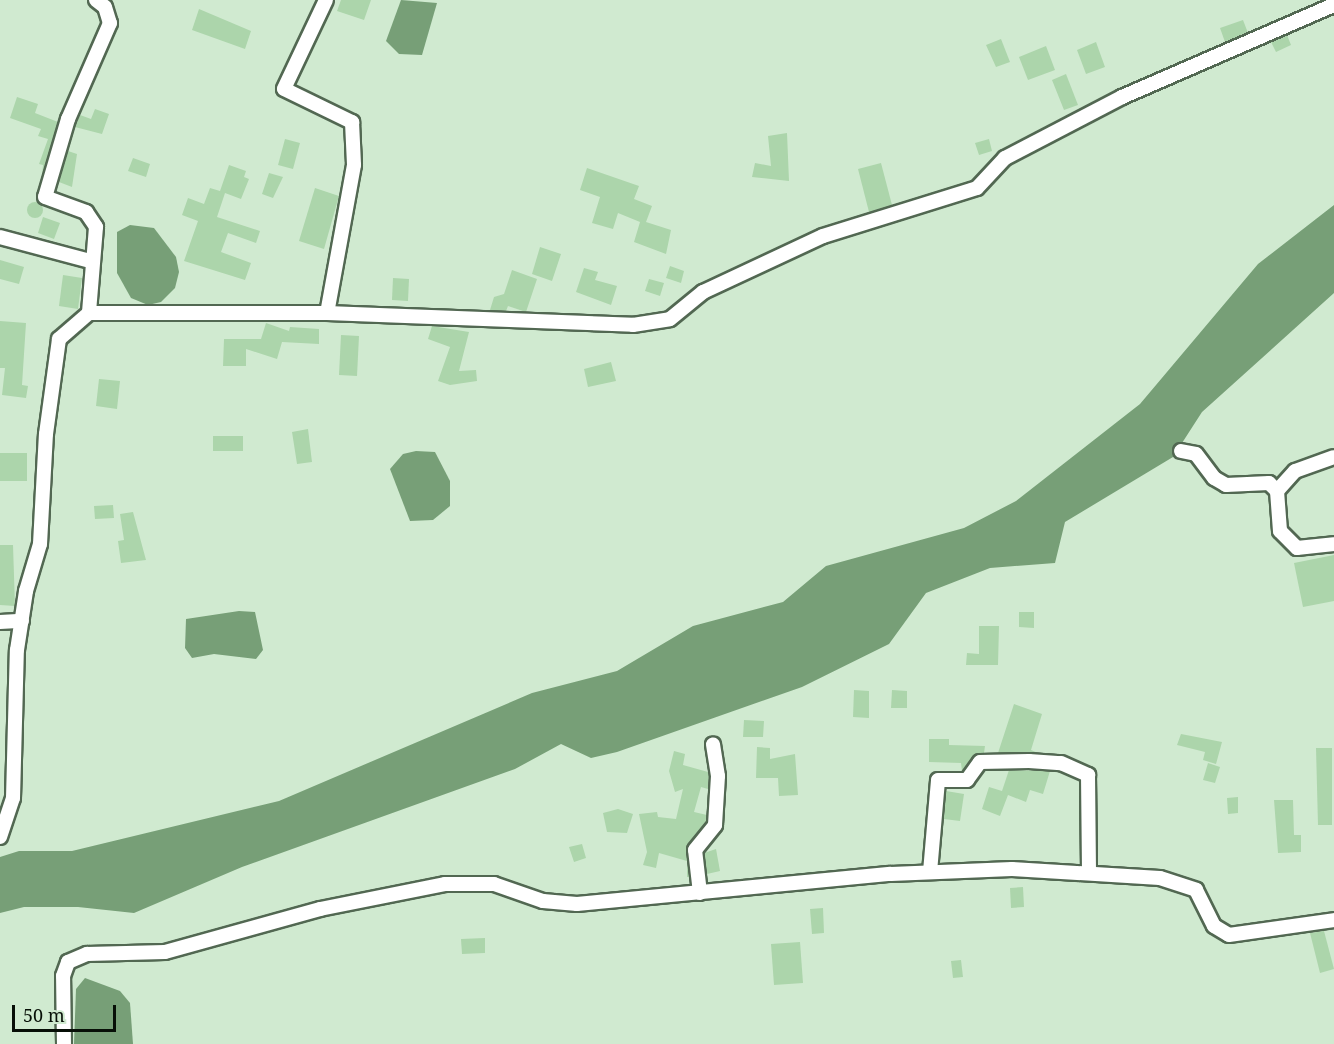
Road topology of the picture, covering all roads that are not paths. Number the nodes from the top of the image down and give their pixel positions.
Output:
1 (96, 0) edge
2 (326, 0) edge
3 (1334, 5) edge
4 (0, 237) edge
5 (90, 261) junction
6 (327, 313) junction
7 (89, 314) junction
8 (1181, 452) dead end
9 (1334, 457) edge
10 (1277, 490) junction
11 (1334, 544) edge
12 (21, 621) junction
13 (0, 622) edge
14 (713, 744) dead end
15 (0, 837) edge
16 (930, 872) junction
17 (1089, 873) junction
18 (700, 893) junction
19 (1334, 920) edge
20 (64, 1044) edge

1 - 5 street
2 - 6 street
3 - 6 street
4 - 5 street
5 - 7 street
6 - 7 street
7 - 12 street
8 - 10 street
9 - 10 street
10 - 11 street
12 - 13 street
12 - 15 street
14 - 18 street
16 - 17 street
16 - 17 street
16 - 18 street
17 - 19 street
18 - 20 street

